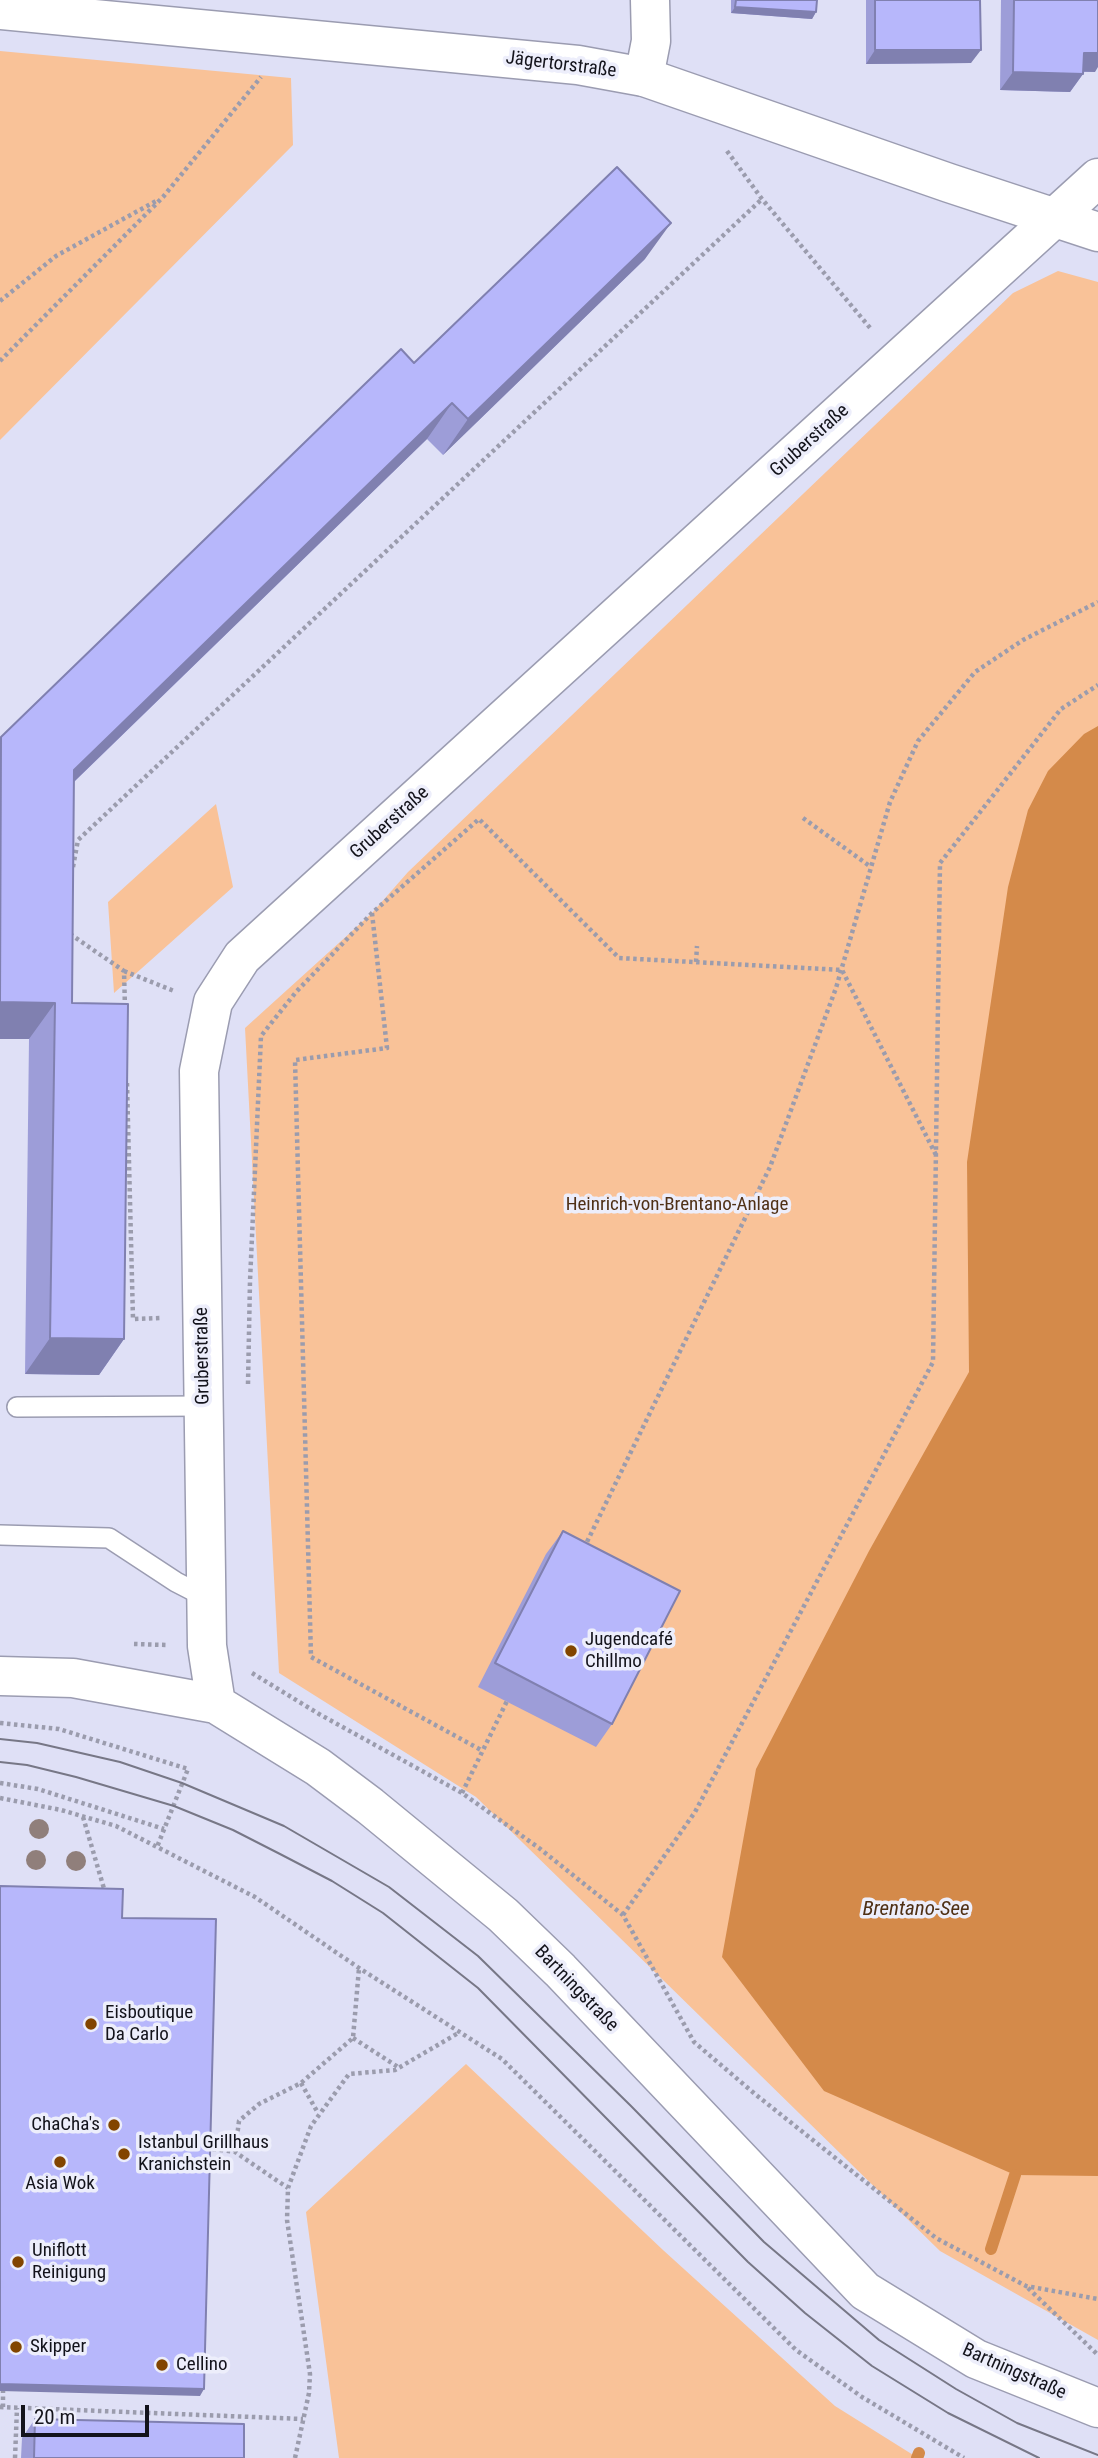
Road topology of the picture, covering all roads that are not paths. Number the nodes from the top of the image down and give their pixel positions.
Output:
1 (650, 0) edge
2 (0, 10) edge
3 (644, 77) junction
4 (1098, 178) edge
5 (1054, 219) junction
6 (1098, 232) edge
7 (204, 1406) junction
8 (17, 1407) dead end
9 (0, 1535) edge
10 (207, 1598) junction
11 (0, 1676) edge
12 (216, 1704) junction
13 (1098, 2408) edge

1 - 3 street
2 - 3 street, Jägertorstraße
3 - 5 street, Jägertorstraße
4 - 5 street, Gruberstraße
5 - 6 street, Jägertorstraße
5 - 7 street, Gruberstraße
7 - 8 lane
7 - 10 street, Gruberstraße
9 - 10 lane
10 - 12 street, Gruberstraße
11 - 12 street, Bartningstraße
12 - 13 street, Bartningstraße

